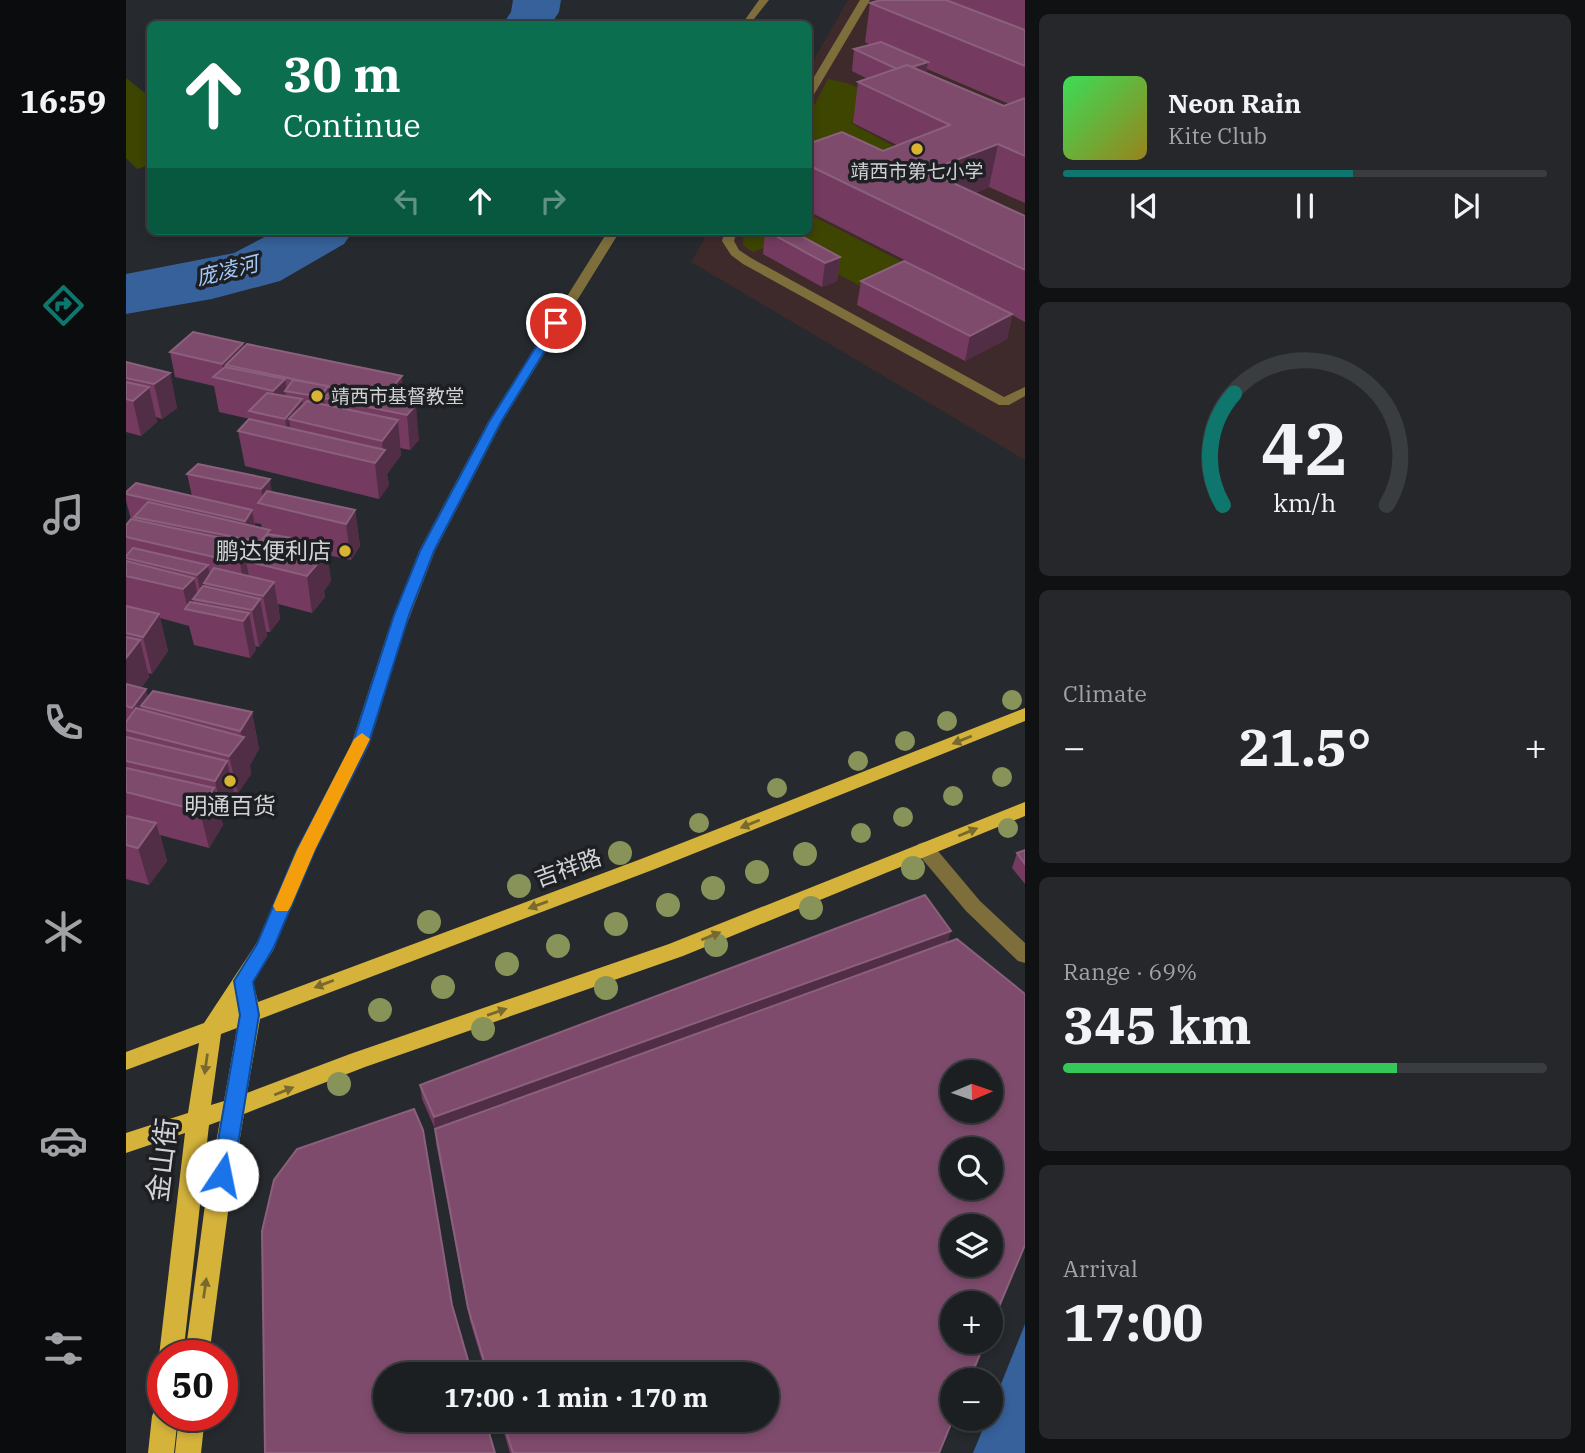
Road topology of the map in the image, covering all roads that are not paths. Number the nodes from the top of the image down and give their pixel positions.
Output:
1 (764, 0) edge
2 (865, 0) edge
3 (748, 21) edge
4 (812, 89) edge
5 (612, 235) edge
6 (730, 235) edge
7 (1025, 391) edge
8 (1025, 714) edge
9 (1025, 809) edge
10 (925, 849) junction
11 (265, 947) joint
12 (1025, 956) edge
13 (243, 981) junction
14 (250, 1015) junction
15 (211, 1029) junction
16 (126, 1061) edge
17 (235, 1108) junction
18 (198, 1121) junction
19 (126, 1143) edge
20 (173, 1340) edge
21 (199, 1340) edge
22 (163, 1431) edge
23 (190, 1431) edge
24 (161, 1453) edge
25 (188, 1453) edge

1 - 3 street
2 - 4 street
5 - 11 street
6 - 7 street
8 -> 14 main road, 吉祥路
10 -> 9 main road
10 - 12 street
17 -> 10 main road
11 - 13 main road, 金山街
13 - 14 main road
13 - 15 main road, 金山街
14 - 15 main road, 吉祥路
14 - 17 main road
15 - 16 main road, 吉祥路
15 -> 18 main road, 金山街
17 - 18 main road
21 -> 17 main road
18 - 19 main road
18 - 20 main road, 金山街
22 - 24 main road
23 - 25 main road

